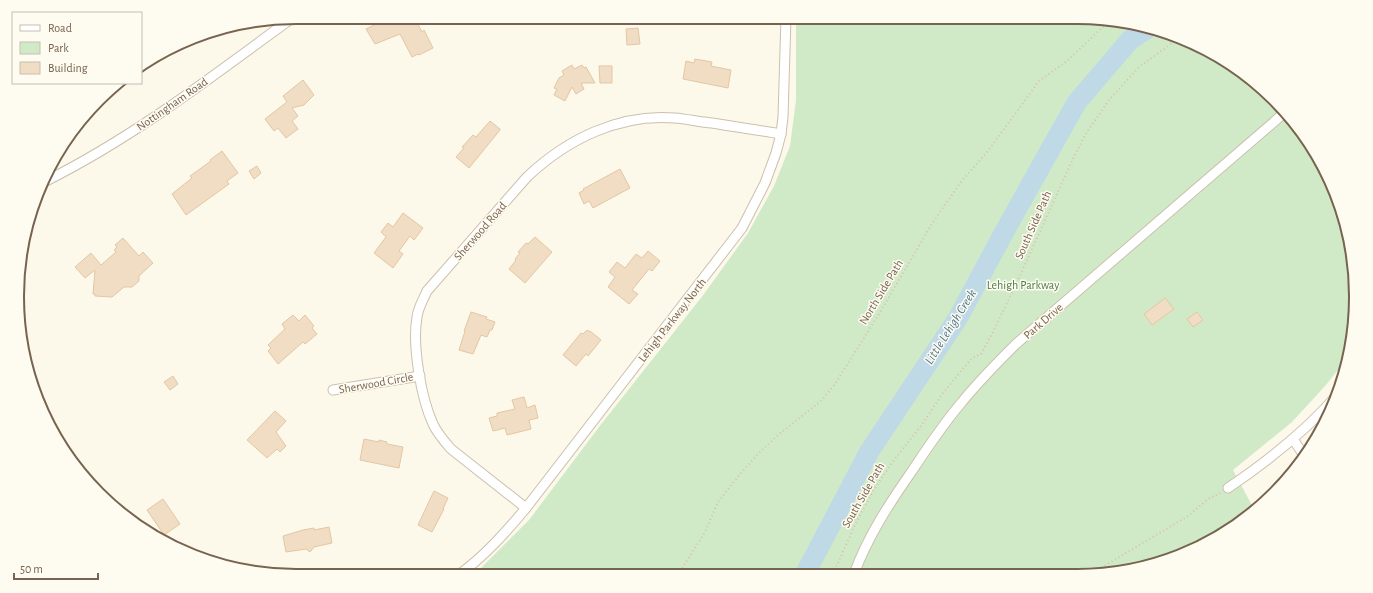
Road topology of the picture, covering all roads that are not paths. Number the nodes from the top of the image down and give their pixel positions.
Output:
1 (786, 24) edge
2 (283, 25) edge
3 (1280, 116) edge
4 (781, 134) junction
5 (51, 178) edge
6 (420, 376) junction
7 (333, 390) dead end
8 (1326, 406) edge
9 (1293, 439) junction
10 (1301, 451) edge
11 (1228, 488) road end
12 (526, 508) junction
13 (467, 569) edge
14 (856, 569) edge

1 - 4 street, Lehigh Parkway North
2 - 5 street, Nottingham Road
3 - 14 street, Park Drive
4 - 6 street, Sherwood Road
4 - 12 street, Lehigh Parkway North
6 - 7 street, Sherwood Circle
6 - 12 street, Sherwood Road
8 - 9 street
9 - 10 street
9 - 11 street
12 - 13 street, Lehigh Parkway North

